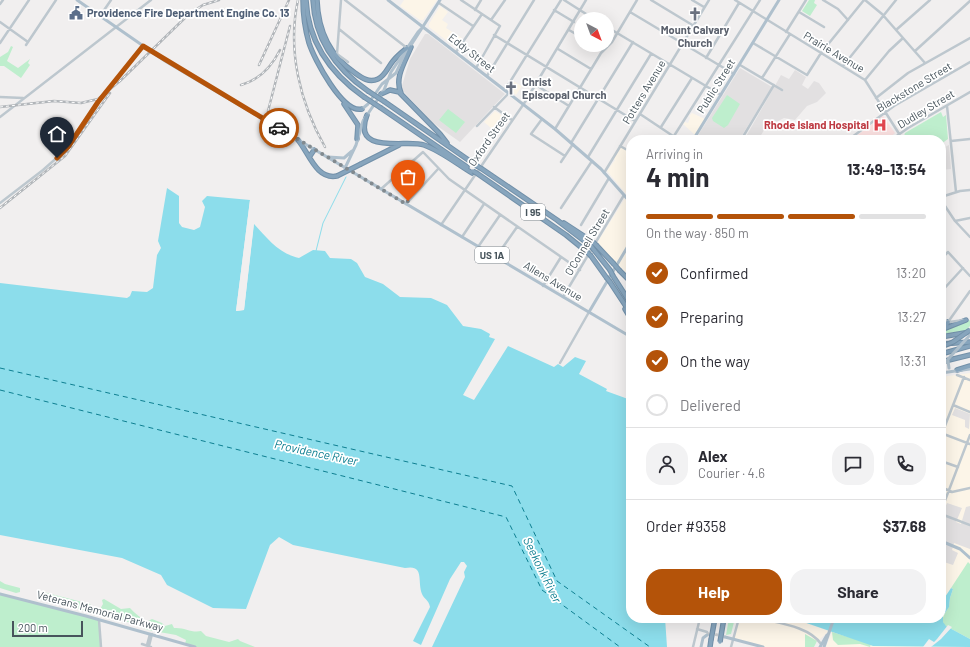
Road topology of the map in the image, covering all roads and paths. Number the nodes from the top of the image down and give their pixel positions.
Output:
1 (3, 0) edge
2 (29, 0) edge
3 (56, 0) edge
4 (77, 0) edge
5 (111, 0) edge
6 (151, 0) edge
7 (303, 0) edge
8 (306, 0) edge
9 (313, 0) edge
10 (317, 0) edge
11 (341, 0) edge
12 (345, 0) edge
13 (461, 0) edge
14 (481, 0) edge
15 (505, 0) edge
16 (534, 0) edge
17 (562, 0) edge
18 (586, 0) edge
19 (637, 0) edge
20 (651, 0) edge
21 (692, 0) edge
22 (709, 0) edge
23 (735, 0) edge
24 (760, 0) edge
25 (780, 0) edge
26 (806, 0) edge
27 (823, 0) edge
28 (864, 0) edge
29 (896, 0) edge
30 (930, 0) edge
31 (390, 1) edge
32 (440, 1) edge
33 (83, 2) edge
34 (970, 2) edge
35 (739, 3) junction
36 (0, 4) edge
37 (704, 8) junction
38 (475, 10) junction
39 (554, 10) junction
40 (580, 10) junction
41 (753, 11) junction
42 (583, 12) edge
43 (630, 12) junction
44 (799, 12) junction
45 (482, 14) junction
46 (100, 16) junction
47 (883, 16) junction
48 (491, 20) junction
49 (767, 20) junction
50 (848, 20) junction
51 (0, 22) edge
52 (574, 22) joint
53 (116, 26) junction
54 (473, 26) junction
55 (694, 26) junction
56 (423, 27) junction
57 (824, 27) dead end
58 (9, 29) junction
59 (338, 29) junction
60 (570, 30) junction
61 (896, 30) junction
62 (614, 31) edge
63 (786, 32) junction
64 (574, 33) edge
65 (618, 33) junction
66 (790, 34) junction
67 (494, 36) junction
68 (903, 38) junction
69 (970, 38) edge
70 (614, 39) edge
71 (633, 42) junction
72 (0, 43) edge
73 (507, 43) junction
74 (753, 43) junction
75 (683, 44) junction
76 (143, 46) junction
77 (409, 48) junction
78 (558, 49) junction
79 (456, 52) junction
80 (601, 52) edge
81 (915, 52) junction
82 (821, 53) junction
83 (651, 54) junction
84 (527, 55) junction
85 (776, 56) junction
86 (706, 58) junction
87 (348, 62) dead end
88 (970, 62) edge
89 (381, 63) dead end
90 (926, 63) junction
91 (670, 65) junction
92 (740, 65) junction
93 (719, 66) junction
94 (843, 66) junction
95 (476, 68) junction
96 (547, 68) junction
97 (591, 69) junction
98 (734, 74) junction
99 (487, 76) junction
100 (692, 78) junction
101 (762, 78) junction
102 (388, 80) junction
103 (865, 80) junction
104 (536, 85) junction
105 (774, 85) junction
106 (706, 86) junction
107 (580, 88) junction
108 (505, 90) junction
109 (782, 90) dead end
110 (970, 92) edge
111 (509, 93) junction
112 (382, 94) junction
113 (720, 95) junction
114 (0, 96) edge
115 (24, 98) junction
116 (341, 98) junction
117 (876, 98) junction
118 (405, 99) junction
119 (598, 99) junction
120 (524, 104) junction
121 (569, 106) junction
122 (947, 106) junction
123 (494, 107) junction
124 (362, 109) joint
125 (617, 110) junction
126 (886, 112) junction
127 (640, 114) junction
128 (367, 115) junction
129 (0, 117) edge
130 (542, 119) junction
131 (512, 120) junction
132 (635, 121) junction
133 (477, 126) dead end
134 (662, 127) junction
135 (555, 129) junction
136 (899, 134) joint
137 (627, 135) edge
138 (673, 135) edge
139 (675, 135) edge
140 (696, 135) edge
141 (744, 135) edge
142 (855, 135) edge
143 (626, 136) edge
144 (357, 139) junction
145 (970, 139) edge
146 (298, 140) junction
147 (951, 141) junction
148 (408, 143) junction
149 (572, 144) junction
150 (449, 146) junction
151 (620, 146) junction
152 (354, 148) junction
153 (626, 149) edge
154 (314, 150) junction
155 (310, 156) junction
156 (324, 156) junction
157 (565, 156) junction
158 (588, 157) junction
159 (592, 161) junction
160 (561, 162) dead end
161 (345, 168) junction
162 (438, 169) junction
163 (473, 172) junction
164 (604, 172) junction
165 (609, 178) junction
166 (380, 189) junction
167 (970, 190) edge
168 (464, 191) junction
169 (956, 192) junction
170 (624, 195) junction
171 (946, 195) edge
172 (626, 197) edge
173 (0, 203) edge
174 (406, 204) junction
175 (484, 204) junction
176 (946, 207) edge
177 (561, 208) dead end
178 (500, 215) junction
179 (970, 218) edge
180 (557, 220) junction
181 (956, 222) junction
182 (440, 225) junction
183 (581, 225) dead end
184 (517, 227) junction
185 (461, 237) junction
186 (970, 237) edge
187 (478, 247) junction
188 (626, 249) edge
189 (946, 254) edge
190 (561, 257) junction
191 (496, 258) junction
192 (964, 268) junction
193 (580, 270) junction
194 (970, 276) edge
195 (626, 277) edge
196 (544, 286) junction
197 (946, 287) edge
198 (970, 291) edge
199 (626, 296) edge
200 (563, 297) junction
201 (619, 298) junction
202 (626, 307) edge
203 (626, 310) edge
204 (588, 312) junction
205 (968, 319) edge
206 (948, 322) junction
207 (946, 325) edge
208 (946, 328) edge
209 (970, 332) edge
210 (626, 335) edge
211 (946, 336) edge
212 (970, 342) edge
213 (946, 344) edge
214 (946, 344) edge
215 (970, 346) edge
216 (946, 353) edge
217 (970, 355) edge
218 (949, 359) junction
219 (946, 361) edge
220 (946, 362) edge
221 (560, 363) dead end
222 (970, 366) edge
223 (970, 369) edge
224 (956, 370) junction
225 (946, 372) edge
226 (957, 375) dead end
227 (964, 377) junction
228 (970, 380) edge
229 (953, 405) junction
230 (970, 412) edge
231 (946, 423) edge
232 (970, 435) edge
233 (946, 437) edge
234 (968, 444) edge
235 (946, 462) edge
236 (958, 467) junction
237 (970, 488) edge
238 (946, 489) edge
239 (949, 490) junction
240 (946, 498) edge
241 (946, 514) edge
242 (970, 525) edge
243 (946, 543) edge
244 (970, 558) edge
245 (0, 594) edge
246 (99, 619) junction
247 (699, 623) edge
248 (714, 623) edge
249 (723, 623) edge
250 (737, 623) edge
251 (776, 623) edge
252 (832, 623) edge
253 (697, 629) junction
254 (707, 633) joint
255 (151, 634) junction
256 (725, 637) tunnel mouth
257 (733, 639) junction
258 (146, 646) edge
259 (186, 646) edge
260 (822, 646) edge
261 (101, 647) edge
262 (195, 647) edge
263 (692, 647) edge
264 (701, 647) edge
265 (710, 647) edge
266 (719, 647) edge
267 (731, 647) edge
268 (762, 647) edge

1 - 36 street
2 - 58 street
3 - 58 street
4 - 33 main road, Allens Avenue / US 1A
5 - 46 street
6 - 53 street
7 - 116 highway
8 - 163 highway, I 95, bridge
9 - 150 highway, I 95, bridge
10 - 77 highway
11 - 59 street
12 - 77 street
13 - 38 street
14 - 38 street
15 - 48 street
16 - 73 street
17 - 39 street
17 - 40 street
18 - 40 street, Oxford Street
19 - 43 street
20 - 55 street
21 - 37 street
22 - 37 street, Potters Avenue
23 - 35 street, Prairie Avenue
24 - 41 street
25 - 49 main road, Public Street
26 - 44 street
27 - 50 street
28 - 47 street
28 - 50 street
29 - 47 street
30 - 61 street
31 - 56 main road, Eddy Street
32 - 54 street
32 - 56 main road
33 - 46 main road, Allens Avenue / US 1A
34 - 81 street
35 - 41 street, Prairie Avenue
35 - 86 street
37 - 55 street, Potters Avenue
38 - 45 street
39 - 52 street
39 - 84 street
40 - 42 street
41 - 49 street, Prairie Avenue
41 - 93 street
43 - 65 street
43 - 75 street
44 - 57 street
44 - 63 street
45 - 48 street
45 - 54 street
46 - 53 main road, Allens Avenue / US 1A
47 - 61 street
47 - 94 street
48 - 67 street
49 - 63 street, Prairie Avenue
49 - 74 main road, Public Street
50 - 82 street
51 - 58 street
52 - 60 street, Oxford Street
53 - 76 main road, Allens Avenue / US 1A
53 - 115 street
54 - 79 street
55 - 75 street, Potters Avenue
56 - 77 main road
56 - 79 main road, Eddy Street
58 - 72 street
59 - 87 street
59 - 89 street
60 - 64 street
60 - 78 street, Oxford Street
61 - 68 street
62 - 65 street
63 - 66 street, Prairie Avenue
65 - 70 street
65 - 71 street
66 - 82 street, Prairie Avenue
66 - 85 street
67 - 73 street
67 - 95 street
68 - 81 street
68 - 103 street
69 - 90 street
71 - 83 street
71 - 119 street
73 - 84 street
73 - 99 street
74 - 85 street
74 - 92 main road, Public Street
75 - 86 street
75 - 91 street, Potters Avenue
76 - 146 main road, Allens Avenue / US 1A
76 - 173 street
77 - 102 main road
77 - 118 highway
78 - 96 street, Oxford Street
78 - 97 street
79 - 95 main road, Eddy Street
80 - 97 street
81 - 90 street
82 - 85 street
82 - 94 street, Prairie Avenue
83 - 91 street
83 - 125 street
84 - 96 street
84 - 108 street
85 - 101 street
86 - 93 street
88 - 126 street, Blackstone Street
90 - 117 street
91 - 100 street
91 - 127 street, Potters Avenue
92 - 98 main road, Public Street
92 - 101 street
93 - 98 street
93 - 106 street
94 - 103 street, Prairie Avenue
95 - 99 main road, Eddy Street
96 - 104 street, Oxford Street
96 - 107 street
97 - 107 street
98 - 113 main road, Public Street
99 - 108 main road, Eddy Street
100 - 106 street
100 - 134 street
101 - 105 street
102 - 112 main road
102 - 124 main road
103 - 117 street, Prairie Avenue
104 - 120 street, Oxford Street
104 - 121 street
105 - 109 street
105 - 141 street
106 - 113 street
106 - 139 street
107 - 119 street
107 - 121 street
108 - 111 main road, Eddy Street
110 - 122 street, Dudley Street
111 - 120 main road, Eddy Street
111 - 123 street
112 - 118 highway
112 - 128 main road
113 - 140 main road, Public Street
114 - 115 street
115 - 129 street
116 - 124 highway
116 - 144 highway
117 - 126 street, Prairie Avenue
118 - 150 highway
119 - 125 street
119 - 149 street
120 - 130 main road, Eddy Street
120 - 131 street, Oxford Street
121 - 135 street
122 - 136 street, Dudley Street
122 - 147 street
123 - 131 street
123 - 133 street
125 - 132 street
125 - 158 street
126 - 136 street, Prairie Avenue
126 - 142 street, Blackstone Street
127 - 132 street, Potters Avenue
127 - 134 street
128 - 144 main road
128 - 148 highway
130 - 135 main road, Eddy Street
130 - 157 street
131 - 168 street, Oxford Street
132 - 137 street, Potters Avenue
134 - 138 street
135 - 149 main road, Eddy Street
143 - 151 street, Potters Avenue
144 - 152 main road
145 - 147 street
146 - 154 main road, Allens Avenue / US 1A
146 - 155 highway
147 - 169 street
148 - 155 highway, bridge
148 - 163 highway
149 - 157 street
149 - 158 main road, Eddy Street
150 - 180 highway, I 95, bridge
151 - 153 street
151 - 164 street, Potters Avenue
152 - 156 main road
152 - 161 main road
154 - 155 highway
154 - 156 main road, Allens Avenue / US 1A
156 - 161 main road, Allens Avenue / US 1A
157 - 160 street
158 - 159 main road, Eddy Street
159 - 164 main road, Eddy Street
159 - 177 street
161 - 166 main road, Allens Avenue / US 1A
162 - 166 street
162 - 168 street
162 - 174 street
163 - 201 highway, I 95, bridge
164 - 165 main road, Eddy Street
165 - 170 main road, Eddy Street
165 - 183 street
166 - 174 main road, Allens Avenue / US 1A
167 - 169 street
168 - 175 street
168 - 182 street, Oxford Street
169 - 171 street
170 - 172 main road, Eddy Street
170 - 193 street, O'Connell Street
174 - 182 main road, Allens Avenue / US 1A
175 - 178 street
175 - 185 street
176 - 181 street
178 - 184 street
178 - 187 street
179 - 181 street
180 - 195 highway, bridge
180 - 199 highway, I 95, bridge
181 - 186 street
182 - 185 main road, Allens Avenue / US 1A
184 - 190 street
184 - 191 street
185 - 187 main road, Allens Avenue / US 1A
187 - 191 main road, Allens Avenue / US 1A
188 - 204 main road
189 - 192 street
190 - 193 street
190 - 196 street
191 - 196 main road, Allens Avenue / US 1A
192 - 194 street
192 - 197 street
193 - 200 street, O'Connell Street
196 - 200 main road, Allens Avenue / US 1A
198 - 206 street
200 - 204 main road, Allens Avenue / US 1A
201 - 202 highway, I 95
201 - 203 highway
204 - 210 main road, Allens Avenue / US 1A
204 - 221 street
205 - 206 street
205 - 208 highway
206 - 207 highway
209 - 211 highway
209 - 213 highway, bridge
209 - 218 main road, bridge
212 - 214 highway
215 - 216 highway
217 - 219 highway
218 - 220 main road, bridge
218 - 224 main road, bridge
222 - 224 highway
223 - 224 main road
224 - 225 main road
226 - 227 street
227 - 228 street
227 - 229 street
229 - 230 street
229 - 231 street
232 - 234 street
233 - 234 street
234 - 236 street
235 - 236 street
236 - 239 street
237 - 239 street
238 - 239 street
239 - 240 street
241 - 242 street
243 - 244 main road
245 - 246 main road, Veterans Memorial Parkway
246 - 255 main road, Veterans Memorial Parkway
246 - 261 street
247 - 253 street
248 - 265 highway, bridge
249 - 266 highway, bridge
250 - 257 street
251 - 260 street
252 - 260 main road
253 - 254 street
253 - 263 street
254 - 264 main road
255 - 258 street
255 - 259 main road, Veterans Memorial Parkway
256 - 257 main road
257 - 267 street
257 - 268 main road
259 - 262 main road, Veterans Memorial Parkway

